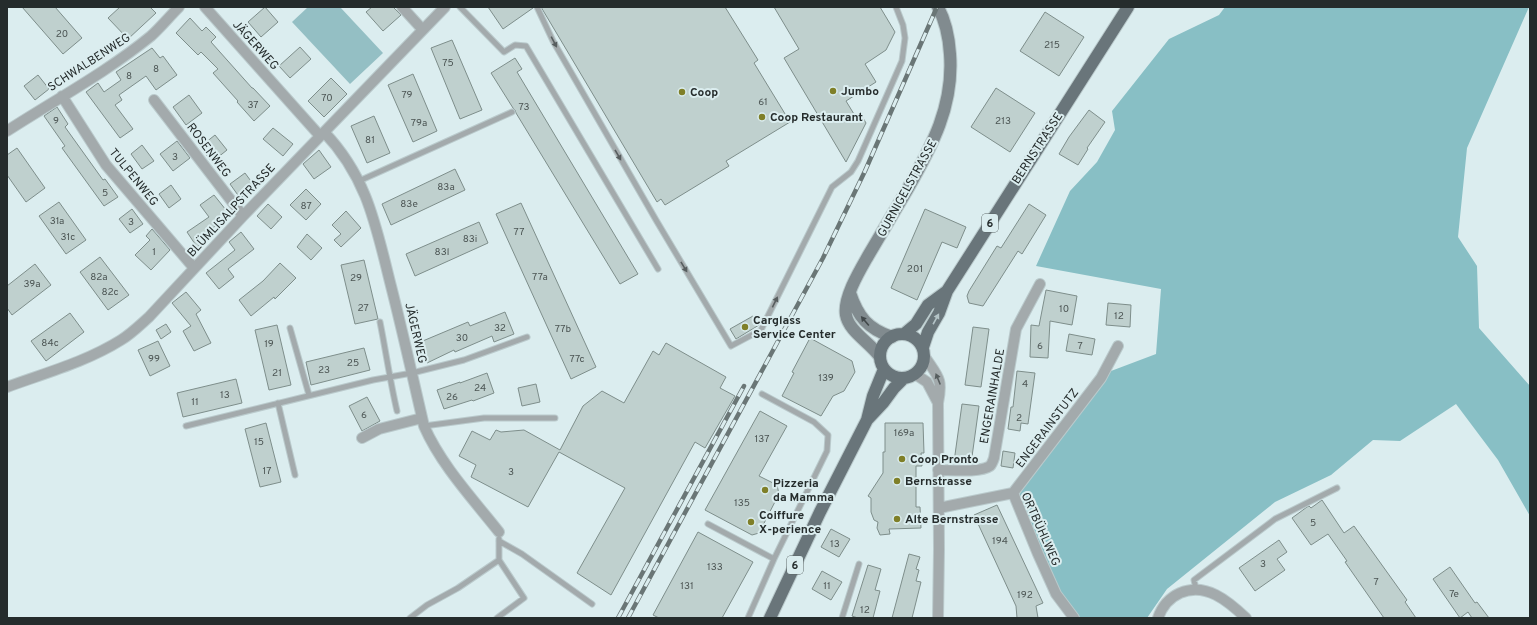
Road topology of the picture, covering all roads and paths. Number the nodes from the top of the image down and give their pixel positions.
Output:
1 (178, 7) edge
2 (204, 7) edge
3 (402, 7) edge
4 (444, 7) edge
5 (460, 7) edge
6 (537, 7) edge
7 (896, 7) edge
8 (938, 7) edge
9 (1128, 7) edge
10 (422, 29) junction
11 (62, 96) junction
12 (154, 100) dead end
13 (512, 112) dead end
14 (7, 131) edge
15 (322, 134) junction
16 (359, 181) junction
17 (243, 216) junction
18 (194, 268) junction
19 (658, 269) dead end
20 (1040, 284) dead end
21 (947, 291) junction
22 (850, 293) junction
23 (380, 322) dead end
24 (290, 328) dead end
25 (904, 334) junction
26 (527, 337) dead end
27 (892, 337) junction
28 (1118, 346) dead end
29 (924, 352) junction
30 (880, 357) junction
31 (884, 369) junction
32 (412, 373) junction
33 (909, 376) junction
34 (390, 377) junction
35 (7, 387) edge
36 (762, 394) dead end
37 (309, 396) junction
38 (278, 403) junction
39 (938, 403) junction
40 (397, 411) dead end
41 (555, 418) dead end
42 (867, 420) junction
43 (423, 422) junction
44 (186, 426) dead end
45 (362, 438) dead end
46 (938, 470) junction
47 (295, 475) dead end
48 (1337, 488) dead end
49 (1013, 493) junction
50 (938, 508) junction
51 (708, 524) dead end
52 (499, 537) junction
53 (774, 559) junction
54 (499, 560) junction
55 (859, 564) dead end
56 (1196, 589) junction
57 (592, 604) dead end
58 (410, 618) edge
59 (496, 618) edge
60 (748, 618) edge
61 (770, 618) edge
62 (842, 618) edge
63 (938, 618) edge
64 (1074, 618) edge
65 (1158, 618) edge
66 (1246, 618) edge

1 - 11 street, SCHWALBENWEG
2 - 15 street, JÄGERWEG
3 - 10 street
4 - 10 street, BLÜMLISALPSTRASSE
5 - 19 lane
6 -> 7 lane
8 - 22 main road, GURNIGELSTRASSE
9 - 21 main road, BERNSTRASSE / 6
10 - 15 street, BLÜMLISALPSTRASSE
11 - 14 street, SCHWALBENWEG
11 - 18 street, TULPENWEG
12 - 17 street, ROSENWEG
13 - 16 lane
15 - 16 street, JÄGERWEG
15 - 17 street, BLÜMLISALPSTRASSE
16 - 32 street, JÄGERWEG
17 - 18 street, BLÜMLISALPSTRASSE
18 - 35 street, BLÜMLISALPSTRASSE
20 - 46 street, ENGERAINHALDE
21 - 25 main road, BERNSTRASSE / 6
29 -> 21 main road, BERNSTRASSE / 6
27 -> 22 main road
22 - 30 main road, GURNIGELSTRASSE
23 - 34 lane
24 - 37 lane
25 - 27 main road
25 - 29 main road
26 - 32 lane
27 - 30 main road
28 - 49 street, ENGERAINSTUTZ
29 - 33 main road
39 -> 29 street
30 - 31 main road
31 - 33 main road
31 - 42 main road, 6
32 - 34 lane
32 - 43 street, JÄGERWEG
33 - 39 street
33 - 42 main road, 6
34 - 37 lane
34 - 40 lane
36 - 53 lane
37 - 38 lane
38 - 44 lane
38 - 47 lane
39 - 46 street
41 - 43 lane
42 - 61 main road, 6
43 - 45 street
43 - 52 street, JÄGERWEG
46 - 50 street
48 - 56 lane
49 - 50 street, ORTBÜHLWEG
49 - 64 street, ORTBÜHLWEG
50 - 63 street
51 - 53 lane
52 - 54 lane
52 - 57 lane
53 - 60 lane
54 - 58 lane
54 - 59 lane
55 - 62 lane
56 - 65 street
56 - 66 street

